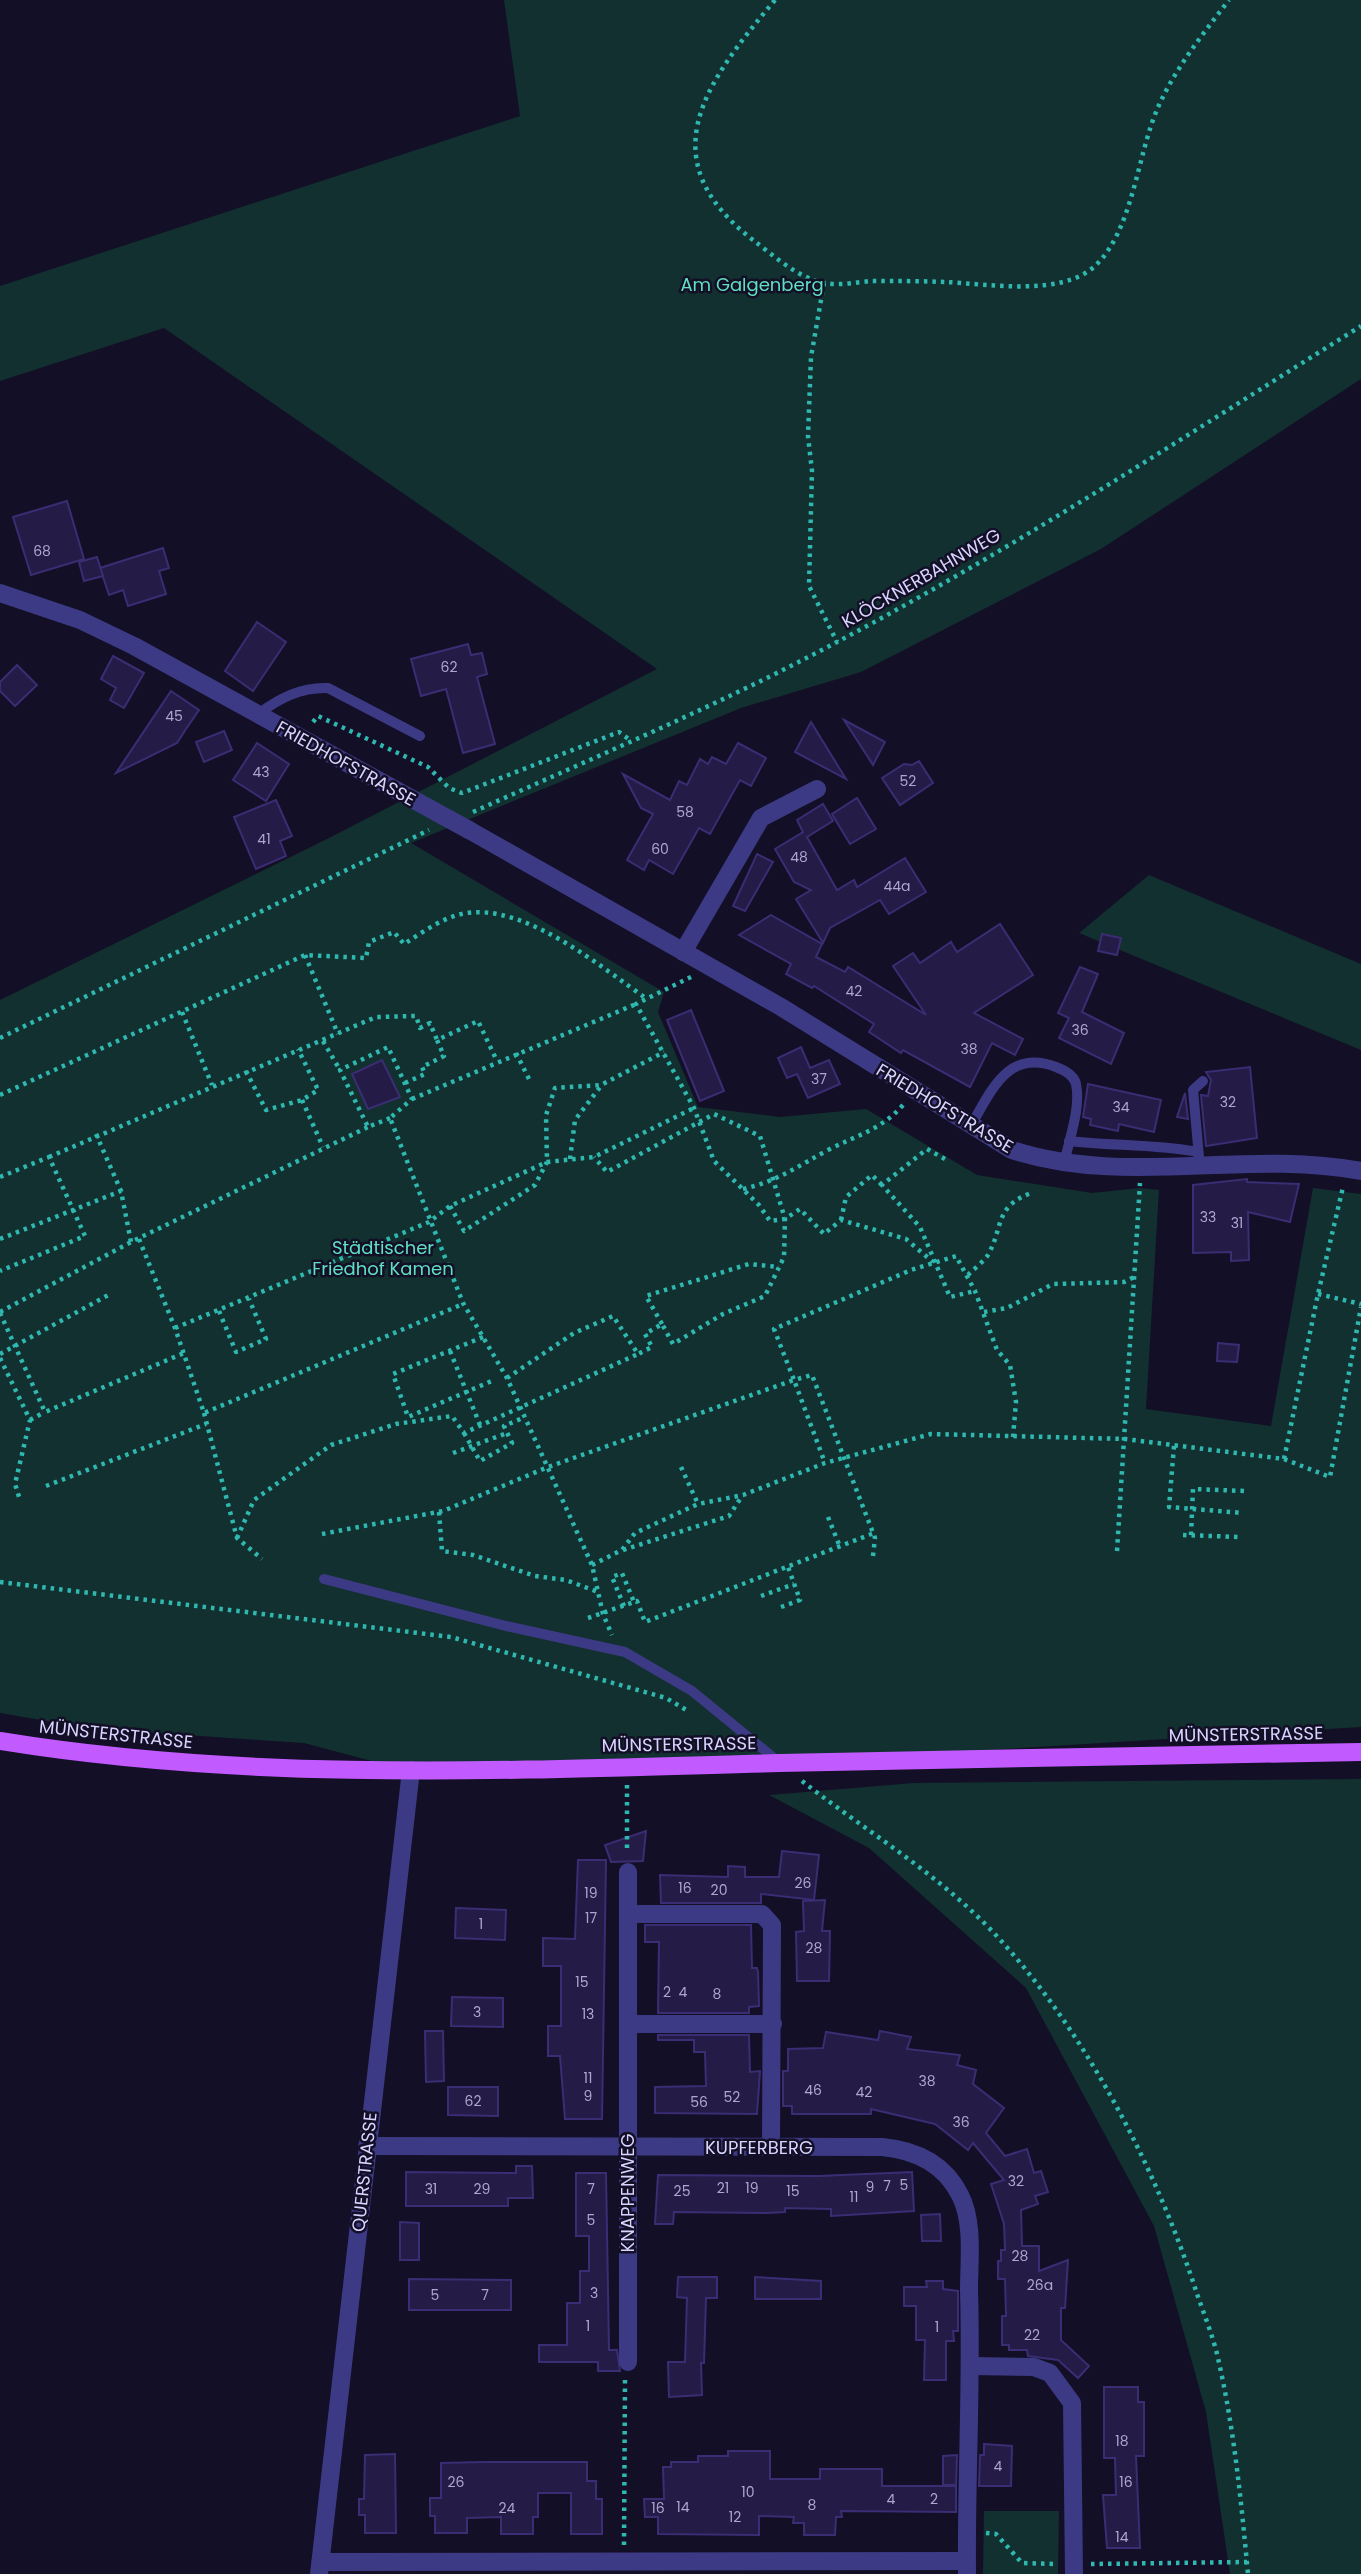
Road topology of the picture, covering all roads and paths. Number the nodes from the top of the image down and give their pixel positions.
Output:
1 (775, 0) edge
2 (1229, 0) edge
3 (824, 283) junction
4 (1361, 326) edge
5 (0, 593) edge
6 (838, 642) junction
7 (258, 714) junction
8 (420, 736) dead end
9 (300, 737) junction
10 (631, 741) junction
11 (817, 789) dead end
12 (433, 821) junction
13 (471, 821) junction
14 (683, 952) junction
15 (305, 955) junction
16 (709, 966) junction
17 (648, 999) junction
18 (636, 1004) junction
19 (182, 1012) junction
20 (338, 1034) junction
21 (0, 1038) edge
22 (437, 1040) junction
23 (323, 1041) junction
24 (298, 1049) junction
25 (664, 1052) junction
26 (516, 1053) junction
27 (497, 1061) junction
28 (340, 1070) junction
29 (246, 1071) junction
30 (1203, 1081) dead end
31 (405, 1083) junction
32 (531, 1083) dead end
33 (212, 1085) junction
34 (601, 1085) junction
35 (914, 1092) junction
36 (0, 1095) edge
37 (412, 1099) junction
38 (302, 1100) junction
39 (694, 1108) junction
40 (390, 1118) junction
41 (701, 1124) junction
42 (368, 1126) junction
43 (970, 1127) junction
44 (96, 1134) junction
45 (1069, 1141) junction
46 (323, 1147) junction
47 (49, 1157) junction
48 (594, 1157) junction
49 (945, 1158) dead end
50 (570, 1159) junction
51 (1199, 1159) junction
52 (547, 1162) junction
53 (1064, 1164) junction
54 (1140, 1168) junction
55 (1355, 1170) edge
56 (0, 1177) edge
57 (773, 1183) junction
58 (882, 1185) junction
59 (743, 1190) junction
60 (121, 1191) junction
61 (1031, 1193) dead end
62 (450, 1206) junction
63 (73, 1211) junction
64 (785, 1219) junction
65 (841, 1220) junction
66 (429, 1222) junction
67 (0, 1239) edge
68 (139, 1239) junction
69 (131, 1242) junction
70 (933, 1263) junction
71 (779, 1266) junction
72 (0, 1270) edge
73 (968, 1275) junction
74 (1134, 1277) junction
75 (975, 1291) junction
76 (112, 1293) dead end
77 (1318, 1294) junction
78 (249, 1299) junction
79 (463, 1304) junction
80 (1361, 1305) edge
81 (219, 1311) junction
82 (984, 1312) junction
83 (0, 1313) edge
84 (662, 1324) junction
85 (175, 1328) junction
86 (483, 1337) junction
87 (15, 1343) junction
88 (450, 1351) junction
89 (184, 1353) junction
90 (638, 1354) junction
91 (0, 1356) edge
92 (507, 1378) junction
93 (494, 1380) dead end
94 (794, 1380) junction
95 (520, 1406) junction
96 (44, 1412) junction
97 (204, 1413) junction
98 (525, 1417) junction
99 (30, 1420) junction
100 (206, 1424) junction
101 (480, 1426) junction
102 (464, 1433) junction
103 (508, 1433) junction
104 (1013, 1437) junction
105 (1125, 1440) junction
106 (471, 1446) junction
107 (1175, 1446) junction
108 (453, 1452) dead end
109 (1284, 1459) junction
110 (846, 1460) junction
111 (825, 1463) junction
112 (681, 1467) dead end
113 (548, 1468) junction
114 (46, 1486) dead end
115 (1245, 1491) dead end
116 (743, 1496) junction
117 (20, 1500) dead end
118 (698, 1504) junction
119 (1192, 1510) junction
120 (439, 1512) junction
121 (1243, 1513) dead end
122 (828, 1517) dead end
123 (874, 1533) junction
124 (322, 1534) dead end
125 (1183, 1535) dead end
126 (1191, 1535) junction
127 (1238, 1537) dead end
128 (237, 1538) junction
129 (840, 1547) junction
130 (622, 1550) junction
131 (1116, 1551) dead end
132 (873, 1556) dead end
133 (262, 1559) dead end
134 (592, 1565) junction
135 (788, 1567) junction
136 (324, 1579) dead end
137 (0, 1582) edge
138 (794, 1584) junction
139 (599, 1592) junction
140 (761, 1596) dead end
141 (634, 1602) junction
142 (624, 1606) junction
143 (782, 1607) dead end
144 (603, 1613) junction
145 (588, 1618) dead end
146 (625, 1652) junction
147 (700, 1718) dead end
148 (0, 1741) edge
149 (1361, 1752) edge
150 (780, 1763) junction
151 (411, 1770) junction
152 (627, 1807) dead end
153 (628, 1872) joint
154 (628, 1914) junction
155 (628, 2024) junction
156 (773, 2024) junction
157 (367, 2146) junction
158 (627, 2147) junction
159 (771, 2147) junction
160 (628, 2362) joint
161 (971, 2366) junction
162 (968, 2533) junction
163 (624, 2561) junction
164 (1247, 2562) junction
165 (967, 2567) edge
166 (320, 2568) edge
167 (1074, 2569) edge
168 (1248, 2574) edge

1 - 3 path
2 - 3 path
3 - 6 path
4 - 6 path, KLÖCKNERBAHNWEG
5 - 7 street, FRIEDHOFSTRASSE
6 - 10 path, KLÖCKNERBAHNWEG
7 - 8 lane
7 - 9 street, FRIEDHOFSTRASSE
9 - 10 path
9 - 12 street, FRIEDHOFSTRASSE
10 - 13 path, KLÖCKNERBAHNWEG
11 - 14 street
12 - 13 street, FRIEDHOFSTRASSE, bridge
12 - 21 path
13 - 14 street, FRIEDHOFSTRASSE
14 - 16 street, FRIEDHOFSTRASSE
15 - 17 path
15 - 19 path
15 - 20 path
16 - 17 path
16 - 35 street, FRIEDHOFSTRASSE
17 - 18 path
18 - 25 path
18 - 26 path
19 - 33 path
19 - 36 path
20 - 22 path
20 - 23 path
22 - 27 path
22 - 31 path
23 - 24 path
23 - 28 path
24 - 29 path
24 - 38 path
25 - 34 path
25 - 39 path
26 - 27 path
26 - 32 path
27 - 37 path
28 - 31 path
28 - 42 path
29 - 33 path
29 - 38 path
30 - 51 lane
31 - 37 path
33 - 44 path
34 - 50 path
34 - 52 path
35 - 43 street, FRIEDHOFSTRASSE
35 - 57 path
37 - 40 path
38 - 46 path
39 - 41 path
39 - 48 path
40 - 42 path
40 - 66 path
41 - 48 path
41 - 57 path
41 - 59 path
42 - 46 path
43 - 45 lane
43 - 53 street, FRIEDHOFSTRASSE
44 - 47 path
44 - 60 path
45 - 51 lane
45 - 53 lane
46 - 68 path
47 - 56 path
47 - 63 path
48 - 50 path
49 - 58 path
50 - 52 path
51 - 54 street, FRIEDHOFSTRASSE
51 - 55 street, FRIEDHOFSTRASSE
52 - 62 path
52 - 62 path
53 - 54 street, FRIEDHOFSTRASSE
54 - 74 path
55 - 77 path
57 - 59 path
57 - 64 path
58 - 65 path
58 - 70 path
59 - 64 path
60 - 63 path
60 - 69 path
61 - 73 path
62 - 66 path
63 - 67 path
63 - 72 path
64 - 65 path
64 - 71 path
65 - 70 path
66 - 78 path
66 - 79 path
68 - 69 path
68 - 85 path
69 - 83 path
70 - 73 path
70 - 75 path
70 - 94 path
71 - 84 path
71 - 84 path
73 - 75 path
74 - 82 path
74 - 105 path
75 - 82 path
76 - 87 path
77 - 80 path
77 - 109 path
78 - 81 path
78 - 81 path
79 - 86 path
79 - 97 path
80 - 109 path
81 - 85 path
82 - 104 path
83 - 87 path
84 - 90 path
85 - 89 path
86 - 88 path
86 - 92 path
87 - 91 path
87 - 96 path
88 - 93 path
88 - 101 path
89 - 96 path
89 - 97 path
90 - 92 path
90 - 95 path
91 - 99 path
92 - 95 path
94 - 110 path
94 - 111 path
94 - 113 path
95 - 98 path
95 - 101 path
96 - 99 path
97 - 100 path
98 - 103 path
98 - 113 path
99 - 117 path
100 - 114 path
100 - 128 path
101 - 102 path
102 - 106 path
102 - 128 path
103 - 106 path
103 - 106 path
104 - 105 path
104 - 110 path
105 - 107 path
105 - 131 path
106 - 108 path
107 - 109 path
107 - 119 path
110 - 111 path
110 - 123 path
111 - 116 path
112 - 118 path
113 - 120 path
113 - 134 path
115 - 119 path
116 - 118 path
116 - 130 path
118 - 130 path
119 - 121 path
119 - 126 path
120 - 124 path
120 - 139 path
122 - 129 path
123 - 129 path
123 - 132 path
125 - 126 path
126 - 127 path
128 - 133 path
129 - 135 path
130 - 134 path
134 - 139 path
135 - 138 path
135 - 141 path
136 - 146 lane
137 - 147 path
138 - 140 path
138 - 143 path
139 - 144 path
141 - 142 path
141 - 142 path
142 - 144 path
144 - 145 path
144 - 146 path
146 - 150 lane
148 - 151 main road, MÜNSTERSTRASSE
149 - 150 main road, MÜNSTERSTRASSE
150 - 151 main road, MÜNSTERSTRASSE
150 - 164 path
151 - 157 street, QUERSTRASSE
152 - 153 path
153 - 154 street, KNAPPENWEG
154 - 155 street, KNAPPENWEG
154 - 156 street
155 - 156 street
155 - 158 street, KNAPPENWEG
156 - 159 street
157 - 158 street, KUPFERBERG
157 - 166 street, QUERSTRASSE
158 - 159 street, KUPFERBERG
158 - 160 street, KNAPPENWEG
159 - 161 street, KUPFERBERG
160 - 163 path
161 - 162 street, KUPFERBERG
161 - 167 street
162 - 165 street, KUPFERBERG
162 - 167 path
163 - 165 street
163 - 166 street
164 - 167 path
164 - 168 path

